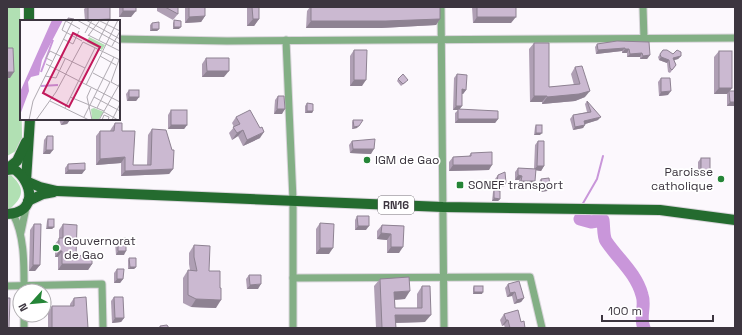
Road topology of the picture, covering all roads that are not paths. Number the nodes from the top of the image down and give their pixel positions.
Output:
1 (29, 7) edge
2 (441, 7) edge
3 (643, 7) edge
4 (30, 20) edge
5 (735, 38) edge
6 (120, 39) edge
7 (441, 39) junction
8 (644, 39) junction
9 (286, 40) junction
10 (30, 124) edge
11 (7, 170) edge
12 (26, 181) junction
13 (57, 191) junction
14 (293, 200) junction
15 (28, 202) junction
16 (443, 207) junction
17 (10, 214) edge
18 (735, 220) edge
19 (21, 234) junction
20 (444, 276) junction
21 (293, 278) junction
22 (24, 283) edge
23 (52, 287) edge
24 (103, 328) edge
25 (293, 328) edge
26 (444, 328) edge
27 (542, 328) edge

1 - 4 main road
2 - 7 street
3 - 8 street
5 - 8 street
6 - 9 street
7 - 8 street
7 - 9 street
7 - 16 street
9 - 14 street
10 - 11 main road
10 - 12 main road
11 - 12 main road
12 - 13 main road, RN16
12 - 15 main road
13 - 14 main road, RN16
13 - 15 main road, RN16
14 - 16 main road, RN16
14 - 21 street
15 - 17 main road
15 - 19 street
16 - 18 main road, RN16
16 - 20 street
17 - 19 street
19 - 22 street
20 - 21 street
20 - 26 street
20 - 27 street
21 - 25 street
23 - 24 street

